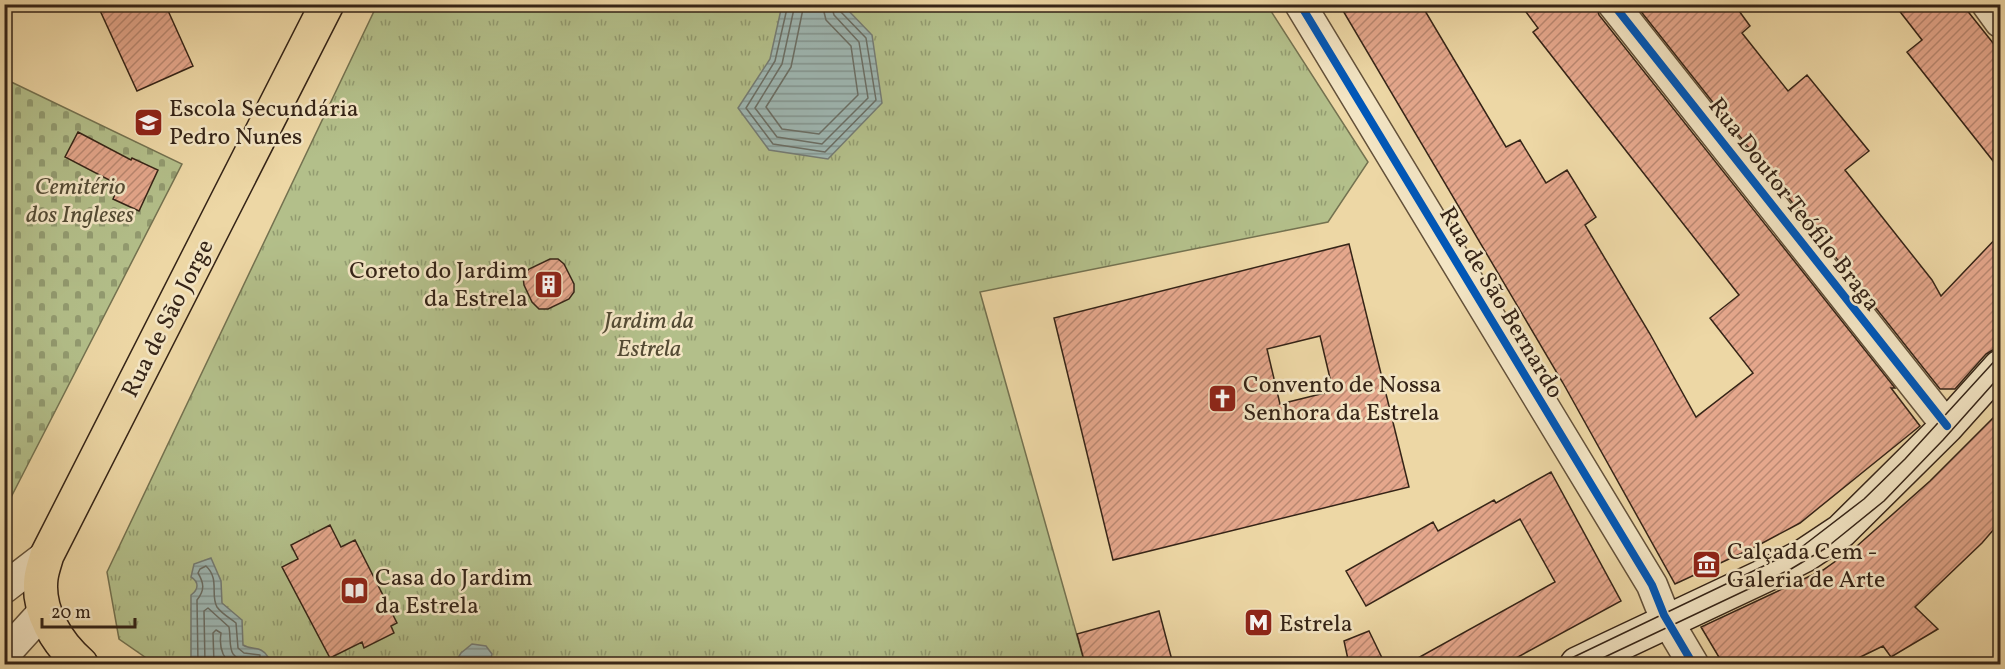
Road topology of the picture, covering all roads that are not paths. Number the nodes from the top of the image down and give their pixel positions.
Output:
1 (327, 4) edge
2 (1299, 4) edge
3 (1613, 4) edge
4 (1987, 4) edge
5 (2001, 22) edge
6 (2001, 367) edge
7 (1947, 426) junction
8 (47, 555) junction
9 (4, 588) edge
10 (1668, 621) junction
11 (50, 625) junction
12 (4, 655) edge
13 (81, 664) edge
14 (1577, 664) edge
15 (1693, 664) edge

1 - 8 main road, Rua de São Jorge
2 - 10 street, Rua de São Bernardo
3 - 7 street, Rua Doutor Teófilo Braga
4 - 5 street
6 - 7 main road
7 - 10 main road
8 - 9 street
8 - 11 main road, Rua de São Jorge
10 - 14 main road
10 - 15 street, Rua de São Bernardo
11 - 12 street
11 - 13 main road

